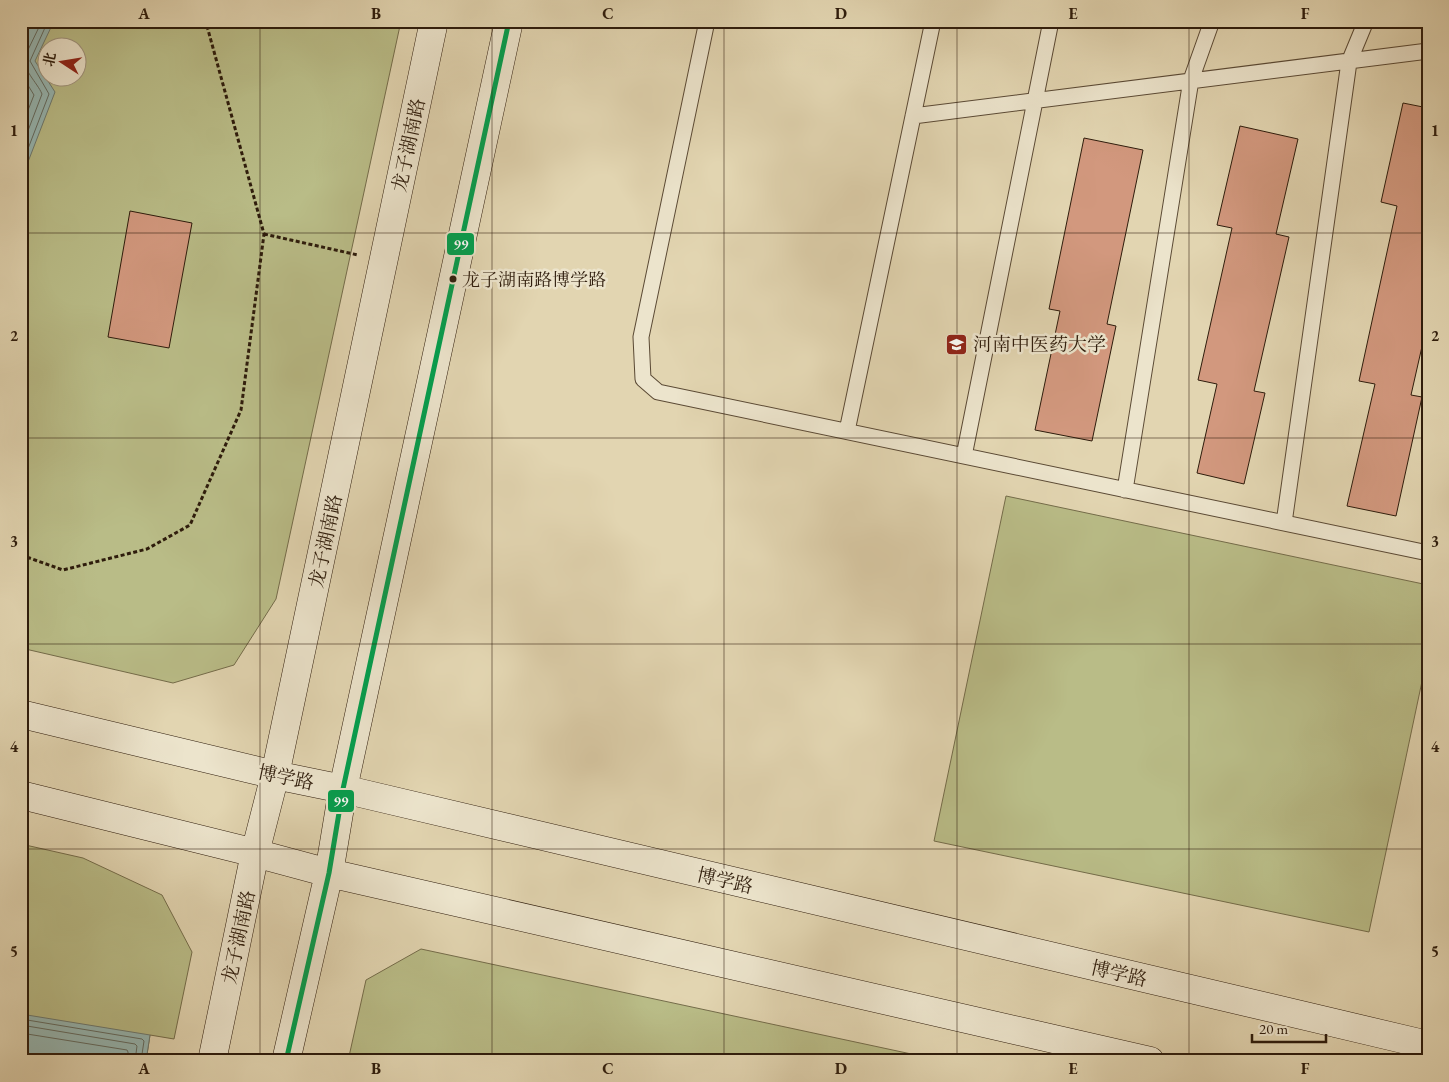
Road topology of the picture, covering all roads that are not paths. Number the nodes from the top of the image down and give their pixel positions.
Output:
1 (434, 21) edge
2 (509, 21) edge
3 (707, 21) edge
4 (933, 21) edge
5 (1051, 21) edge
6 (1212, 21) edge
7 (1366, 21) edge
8 (1428, 50) edge
9 (1349, 62) junction
10 (1191, 80) junction
11 (1035, 100) junction
12 (913, 116) junction
13 (847, 431) junction
14 (964, 456) junction
15 (1125, 490) junction
16 (1284, 523) junction
17 (1428, 553) edge
18 (21, 714) edge
19 (275, 775) junction
20 (343, 790) junction
21 (21, 795) edge
22 (255, 853) junction
23 (329, 873) junction
24 (1428, 1046) edge
25 (212, 1061) edge
26 (286, 1061) edge
27 (1150, 1061) edge

1 - 19 main road, 龙子湖南路
2 - 20 main road
3 - 13 lane
4 - 12 lane
5 - 11 lane
6 - 10 lane
7 - 9 lane
8 - 9 lane
9 - 10 lane
9 - 16 lane
10 - 11 lane
10 - 15 lane
11 - 12 lane
11 - 14 lane
12 - 13 lane
13 - 14 lane
14 - 15 lane
15 - 16 lane
16 - 17 lane
18 - 19 main road, 博学路
19 - 20 main road, 博学路
19 - 22 main road, 龙子湖南路
20 - 23 main road
20 - 24 main road, 博学路
21 - 22 main road
22 - 23 main road
22 - 25 main road, 龙子湖南路
23 - 26 main road
23 - 27 main road

